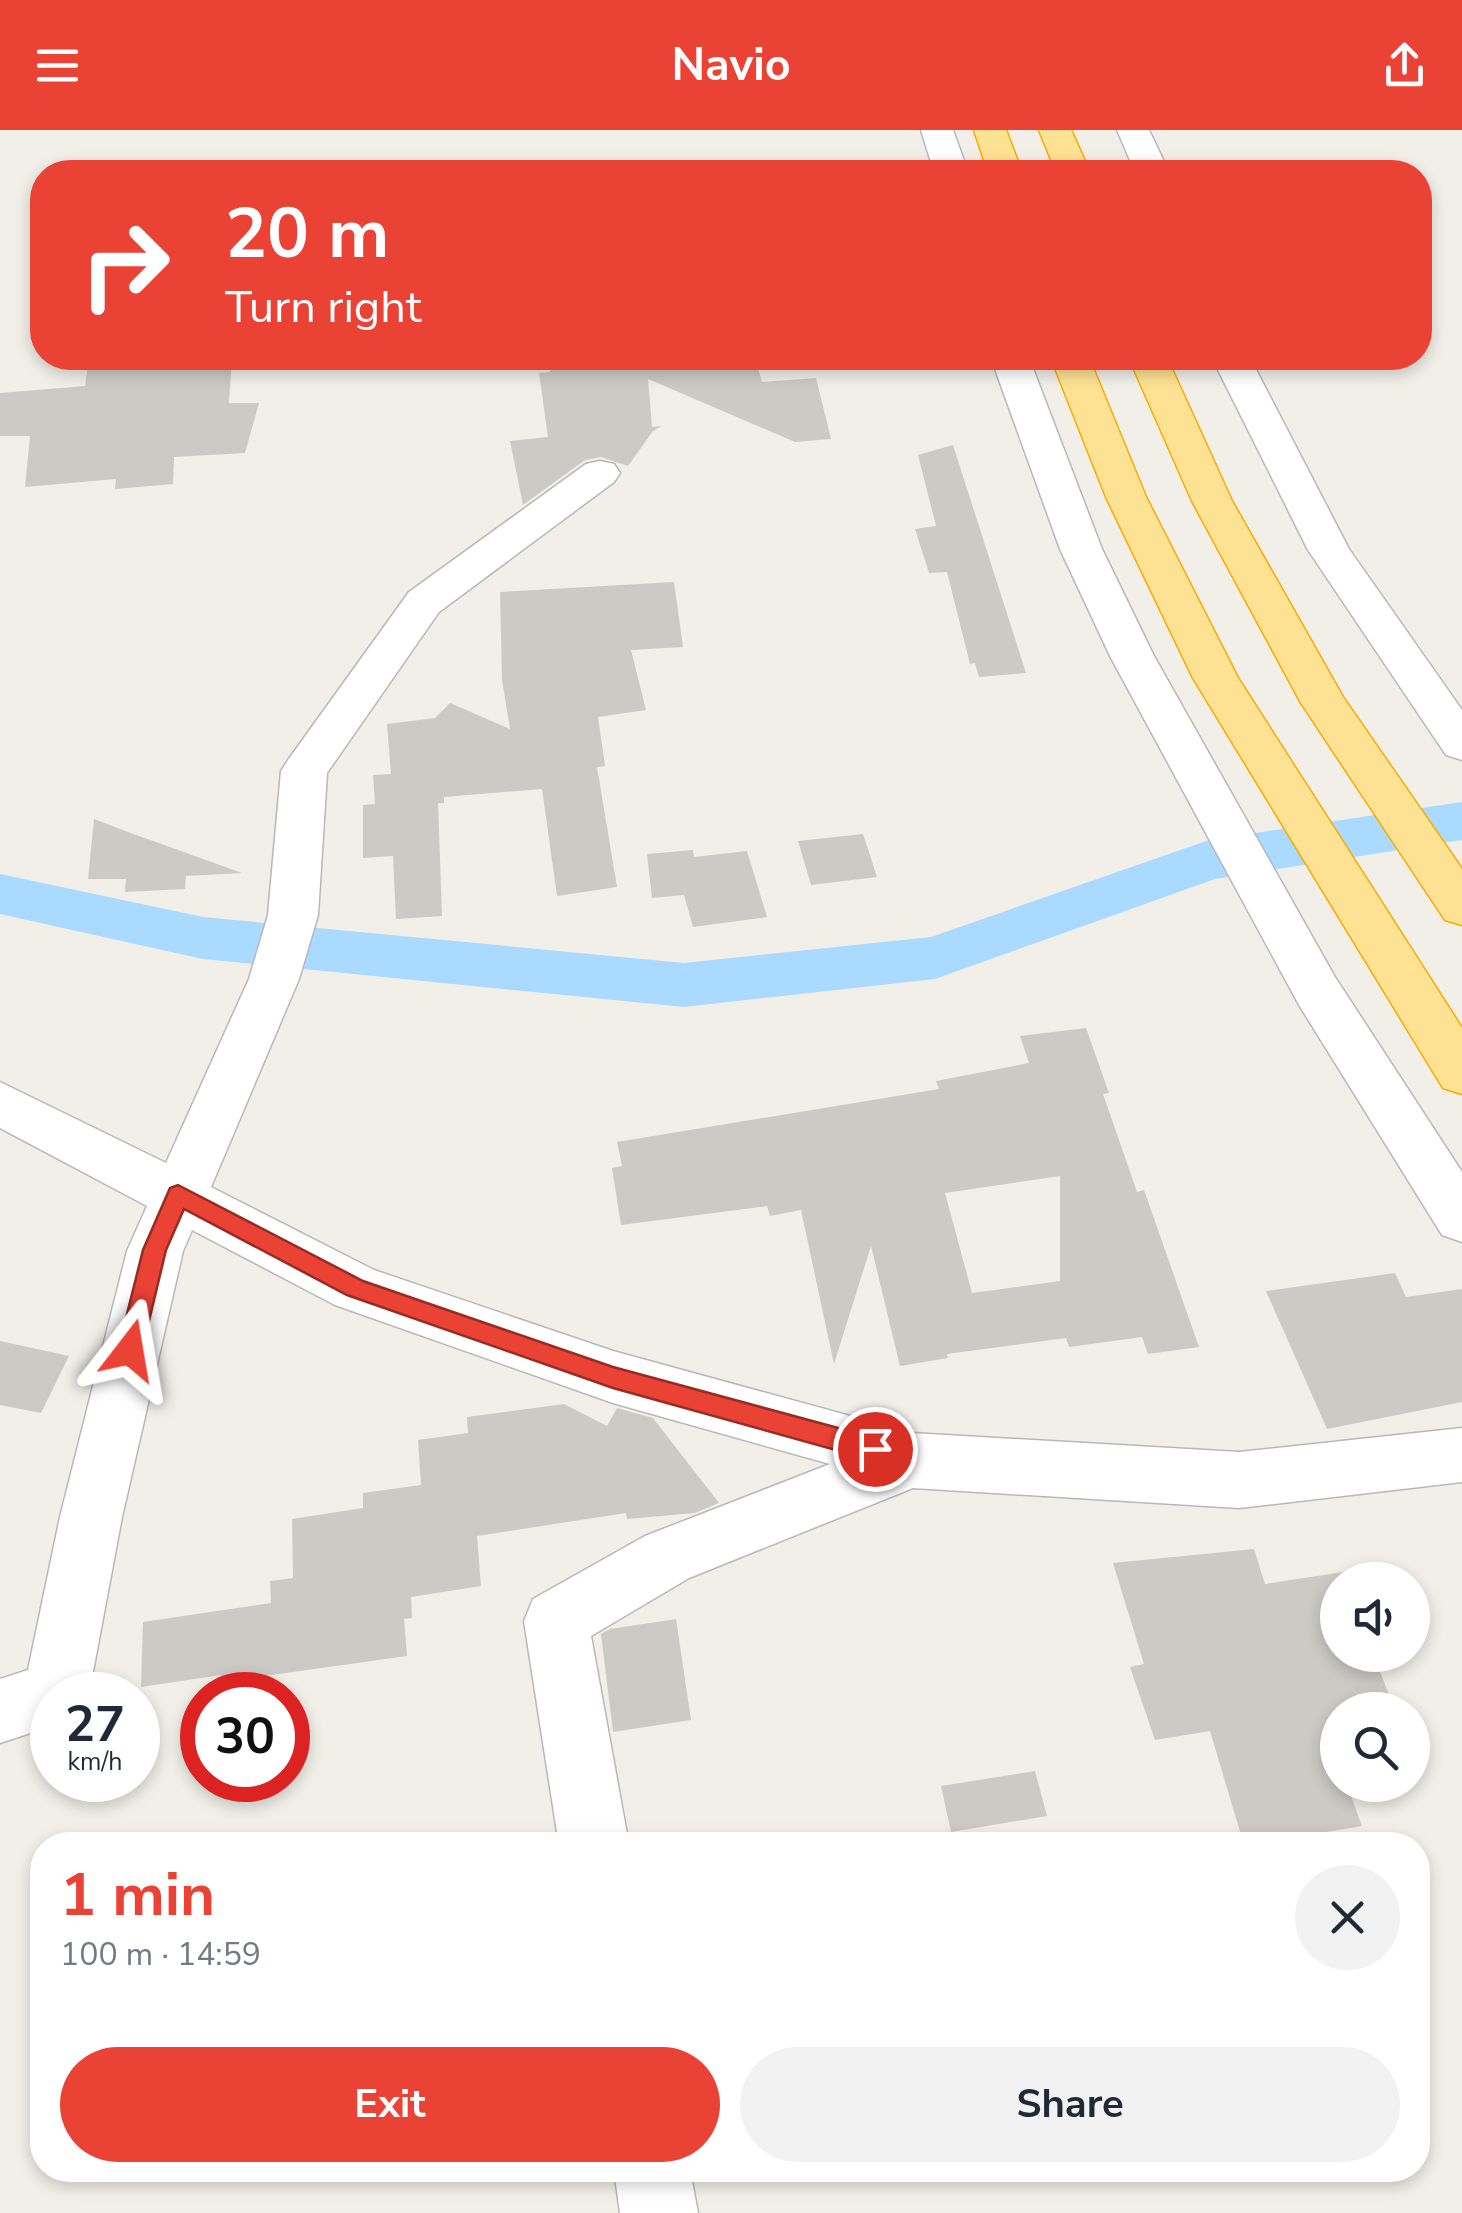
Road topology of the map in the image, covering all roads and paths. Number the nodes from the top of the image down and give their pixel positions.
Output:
1 (937, 130) edge
2 (990, 130) edge
3 (1056, 130) edge
4 (1132, 130) edge
5 (946, 160) edge
6 (1001, 160) edge
7 (1067, 160) edge
8 (1146, 160) edge
9 (1014, 370) edge
10 (1074, 370) edge
11 (1153, 370) edge
12 (1237, 370) edge
13 (600, 473) dead end
14 (1462, 744) edge
15 (1462, 908) edge
16 (1462, 1073) edge
17 (0, 1104) edge
18 (178, 1195) junction
19 (1462, 1219) edge
20 (1462, 1455) edge
21 (912, 1460) junction
22 (0, 1711) edge
23 (592, 1832) edge
24 (654, 2182) edge
25 (659, 2213) edge

1 - 5 street
2 - 6 highway
3 - 7 highway
4 - 8 street
9 - 19 street
10 - 16 highway
11 - 15 highway
12 - 14 street
13 - 18 street
17 - 18 street
18 - 21 street
18 - 22 street
20 - 21 street
21 - 23 street
24 - 25 street

